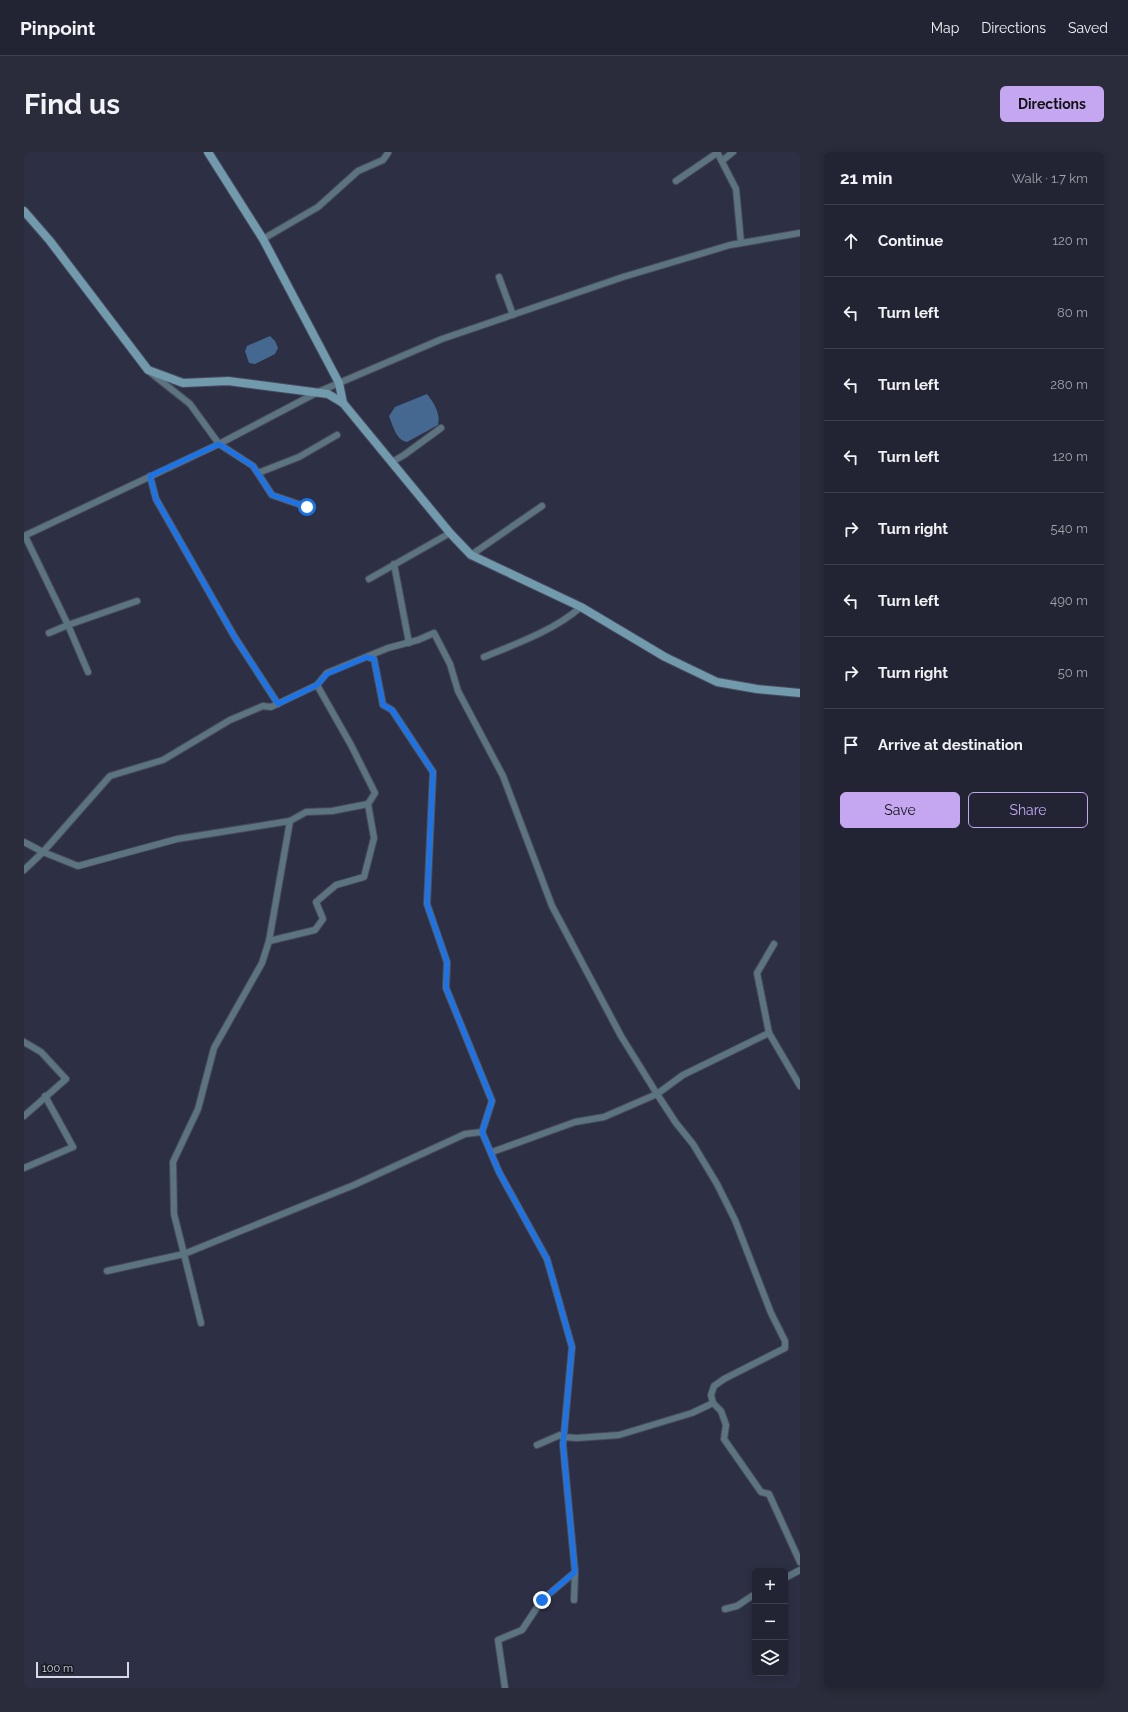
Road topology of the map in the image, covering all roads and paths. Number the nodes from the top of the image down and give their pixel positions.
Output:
1 (208, 152) edge
2 (717, 152) edge
3 (732, 152) edge
4 (388, 153) edge
5 (722, 161) junction
6 (676, 181) dead end
7 (24, 211) edge
8 (800, 233) edge
9 (263, 239) junction
10 (741, 243) junction
11 (499, 277) dead end
12 (513, 315) junction
13 (148, 370) junction
14 (339, 383) junction
15 (318, 392) junction
16 (344, 403) junction
17 (441, 428) dead end
18 (337, 434) dead end
19 (219, 444) junction
20 (392, 462) junction
21 (258, 473) junction
22 (150, 476) junction
23 (542, 506) dead end
24 (307, 507) dead end
25 (450, 532) junction
26 (25, 536) edge
27 (471, 555) junction
28 (394, 564) junction
29 (369, 579) dead end
30 (137, 601) dead end
31 (581, 607) junction
32 (68, 625) junction
33 (49, 633) dead end
34 (409, 643) junction
35 (367, 657) junction
36 (484, 657) dead end
37 (88, 672) dead end
38 (317, 685) junction
39 (800, 693) edge
40 (278, 704) junction
41 (368, 804) junction
42 (290, 821) junction
43 (24, 842) edge
44 (43, 852) junction
45 (24, 870) edge
46 (269, 941) junction
47 (774, 944) dead end
48 (769, 1033) junction
49 (24, 1042) edge
50 (800, 1086) edge
51 (657, 1094) junction
52 (45, 1096) junction
53 (24, 1116) edge
54 (482, 1132) junction
55 (492, 1152) junction
56 (24, 1168) edge
57 (184, 1254) junction
58 (107, 1271) dead end
59 (201, 1323) dead end
60 (713, 1403) junction
61 (563, 1437) junction
62 (537, 1445) dead end
63 (800, 1562) edge
64 (800, 1570) edge
65 (575, 1572) junction
66 (788, 1576) edge
67 (752, 1596) edge
68 (574, 1600) dead end
69 (725, 1609) dead end
70 (505, 1688) edge

1 - 9 main road
2 - 5 street
2 - 6 street
3 - 5 street
4 - 9 street
5 - 10 street
7 - 13 main road
8 - 10 street
9 - 14 main road
10 - 12 street
11 - 12 street
12 - 14 street
13 - 15 main road
13 - 19 street
14 - 15 street
14 - 16 main road
15 - 16 main road
15 - 19 street
16 - 20 main road
17 - 20 street
18 - 21 street
19 - 21 street
19 - 22 street
20 - 25 main road
21 - 24 street
22 - 26 street
22 - 40 street
23 - 27 street
25 - 27 main road
25 - 28 street
26 - 32 street
27 - 31 main road
28 - 29 street
28 - 34 street
30 - 32 street
31 - 36 street
31 - 39 main road
32 - 33 street
32 - 37 street
34 - 35 street
34 - 51 street
35 - 38 street
35 - 54 street
38 - 40 street
38 - 41 street
40 - 44 street
41 - 42 street
41 - 46 street
42 - 44 street
42 - 46 street
43 - 44 street
44 - 45 street
46 - 57 street
47 - 48 street
48 - 50 street
48 - 51 street
49 - 52 street
51 - 55 street
51 - 60 street
52 - 53 street
52 - 56 street
54 - 55 street
54 - 57 street
55 - 61 street
57 - 58 street
57 - 59 street
60 - 61 street
60 - 63 street
61 - 62 street
61 - 65 street
64 - 66 street
65 - 68 street
65 - 70 street
67 - 69 street

